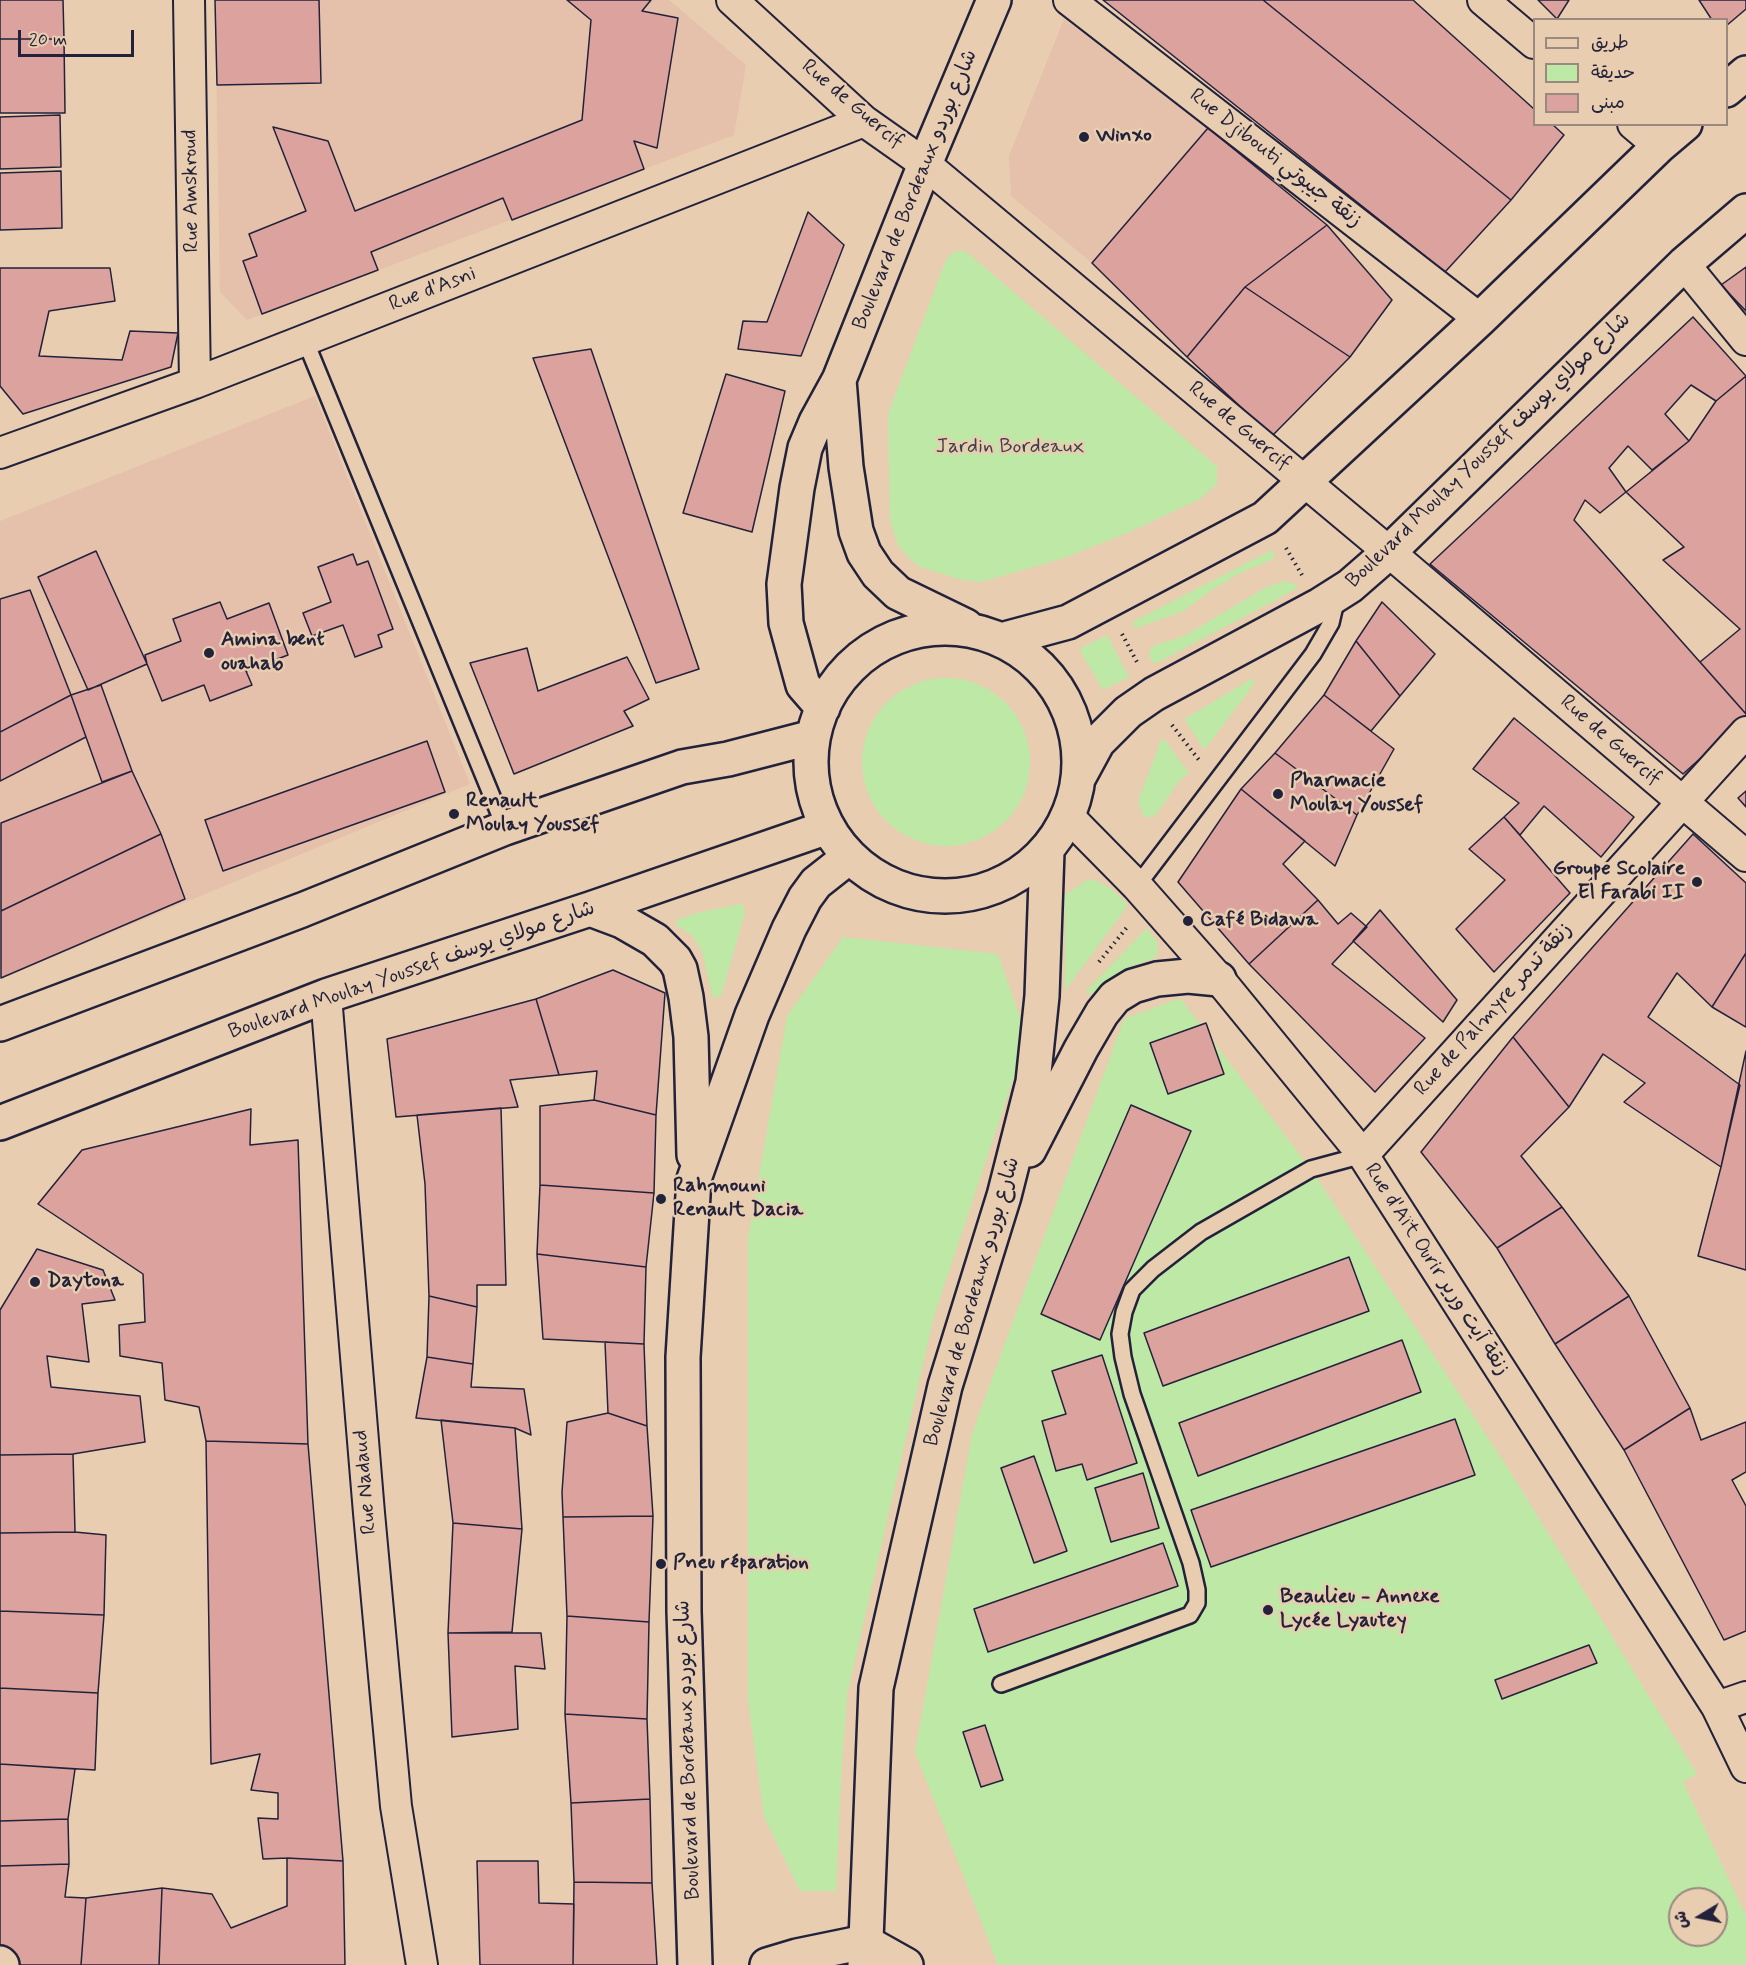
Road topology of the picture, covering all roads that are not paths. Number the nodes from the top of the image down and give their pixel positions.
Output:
1 (189, 0) edge
2 (732, 0) edge
3 (994, 0) edge
4 (1069, 0) edge
5 (1483, 0) edge
6 (1533, 42) edge
7 (1746, 73) edge
8 (1728, 88) edge
9 (864, 120) junction
10 (1635, 126) edge
11 (1682, 126) edge
12 (1659, 146) junction
13 (925, 164) junction
14 (1746, 211) edge
15 (1684, 264) junction
16 (1480, 319) junction
17 (305, 340) junction
18 (1746, 340) edge
19 (839, 380) junction
20 (195, 383) junction
21 (0, 453) edge
22 (1304, 482) junction
23 (1389, 552) junction
24 (1323, 588) junction
25 (990, 636) junction
26 (818, 722) junction
27 (1746, 732) edge
28 (1079, 777) junction
29 (1682, 802) junction
30 (1068, 816) junction
31 (828, 827) junction
32 (505, 828) junction
33 (1047, 851) junction
34 (1746, 856) edge
35 (849, 857) junction
36 (1137, 886) junction
37 (590, 909) junction
38 (1219, 978) junction
39 (326, 996) junction
40 (0, 1024) edge
41 (0, 1123) edge
42 (1363, 1155) junction
43 (694, 1179) junction
44 (1004, 1196) junction
45 (1001, 1684) dead end
46 (1746, 1697) edge
47 (1717, 1707) junction
48 (1746, 1767) edge
49 (865, 1954) edge
50 (422, 1965) edge
51 (695, 1965) edge
52 (767, 1965) edge
53 (906, 1965) edge

1 - 20 street, Rue Amskroud
2 - 9 street, Rue de Guercif
3 - 13 main road, Boulevard de Bordeaux شارع بوردو
4 - 16 street, Rue Djibouti زنقة جيبوتي
5 - 6 street
7 - 8 main road
9 - 13 street, Rue de Guercif
9 - 17 street, Rue d'Asni
10 - 12 street
11 - 12 main road
12 - 16 main road
13 - 19 main road, Boulevard de Bordeaux شارع بوردو
13 - 22 street, Rue de Guercif
14 - 15 main road, Boulevard Moulay Youssef شارع مولاي يوسف
15 - 18 street
15 - 23 main road, Boulevard Moulay Youssef شارع مولاي يوسف
16 - 22 main road
17 - 20 street, Rue d'Asni
17 - 32 lane
19 - 25 main road, Boulevard de Bordeaux شارع بوردو
19 - 26 main road, Boulevard de Bordeaux شارع بوردو
20 - 21 street, Rue d'Asni
22 - 23 street, Rue de Guercif
22 - 25 main road
23 - 24 main road, Boulevard Moulay Youssef شارع مولاي يوسف
23 - 29 street, Rue de Guercif
24 - 28 main road, Boulevard Moulay Youssef شارع مولاي يوسف
24 - 36 lane
25 - 26 main road
25 - 28 main road, Boulevard de Bordeaux شارع بوردو
26 - 31 main road
26 - 32 main road
27 - 29 street, Rue de Palmyre زنقة تدمر
28 - 30 main road
29 - 34 street, Rue de Guercif
29 - 42 street, Rue de Palmyre زنقة تدمر
30 - 33 main road
30 - 36 street, Rue d'Aït Ourir زنقة آيت ورير
31 - 35 main road
31 - 37 main road, Boulevard Moulay Youssef شارع مولاي يوسف
32 - 40 main road
33 - 35 main road
33 - 44 main road, Boulevard de Bordeaux شارع بوردو
35 - 43 main road, Boulevard de Bordeaux شارع بوردو
36 - 38 street, Rue d'Aït Ourir زنقة آيت ورير
37 - 39 main road, Boulevard Moulay Youssef شارع مولاي يوسف
37 - 43 main road
38 - 42 street, Rue d'Aït Ourir زنقة آيت ورير
38 - 44 main road
39 - 41 main road, Boulevard Moulay Youssef شارع مولاي يوسف
39 - 50 street, Rue Nadaud
42 - 45 lane
42 - 47 street, Rue d'Aït Ourir زنقة آيت ورير
43 - 51 main road, Boulevard de Bordeaux شارع بوردو
44 - 49 main road, Boulevard de Bordeaux شارع بوردو
46 - 47 street
47 - 48 street, Rue d'Aït Ourir زنقة آيت ورير
49 - 52 main road
49 - 53 main road

